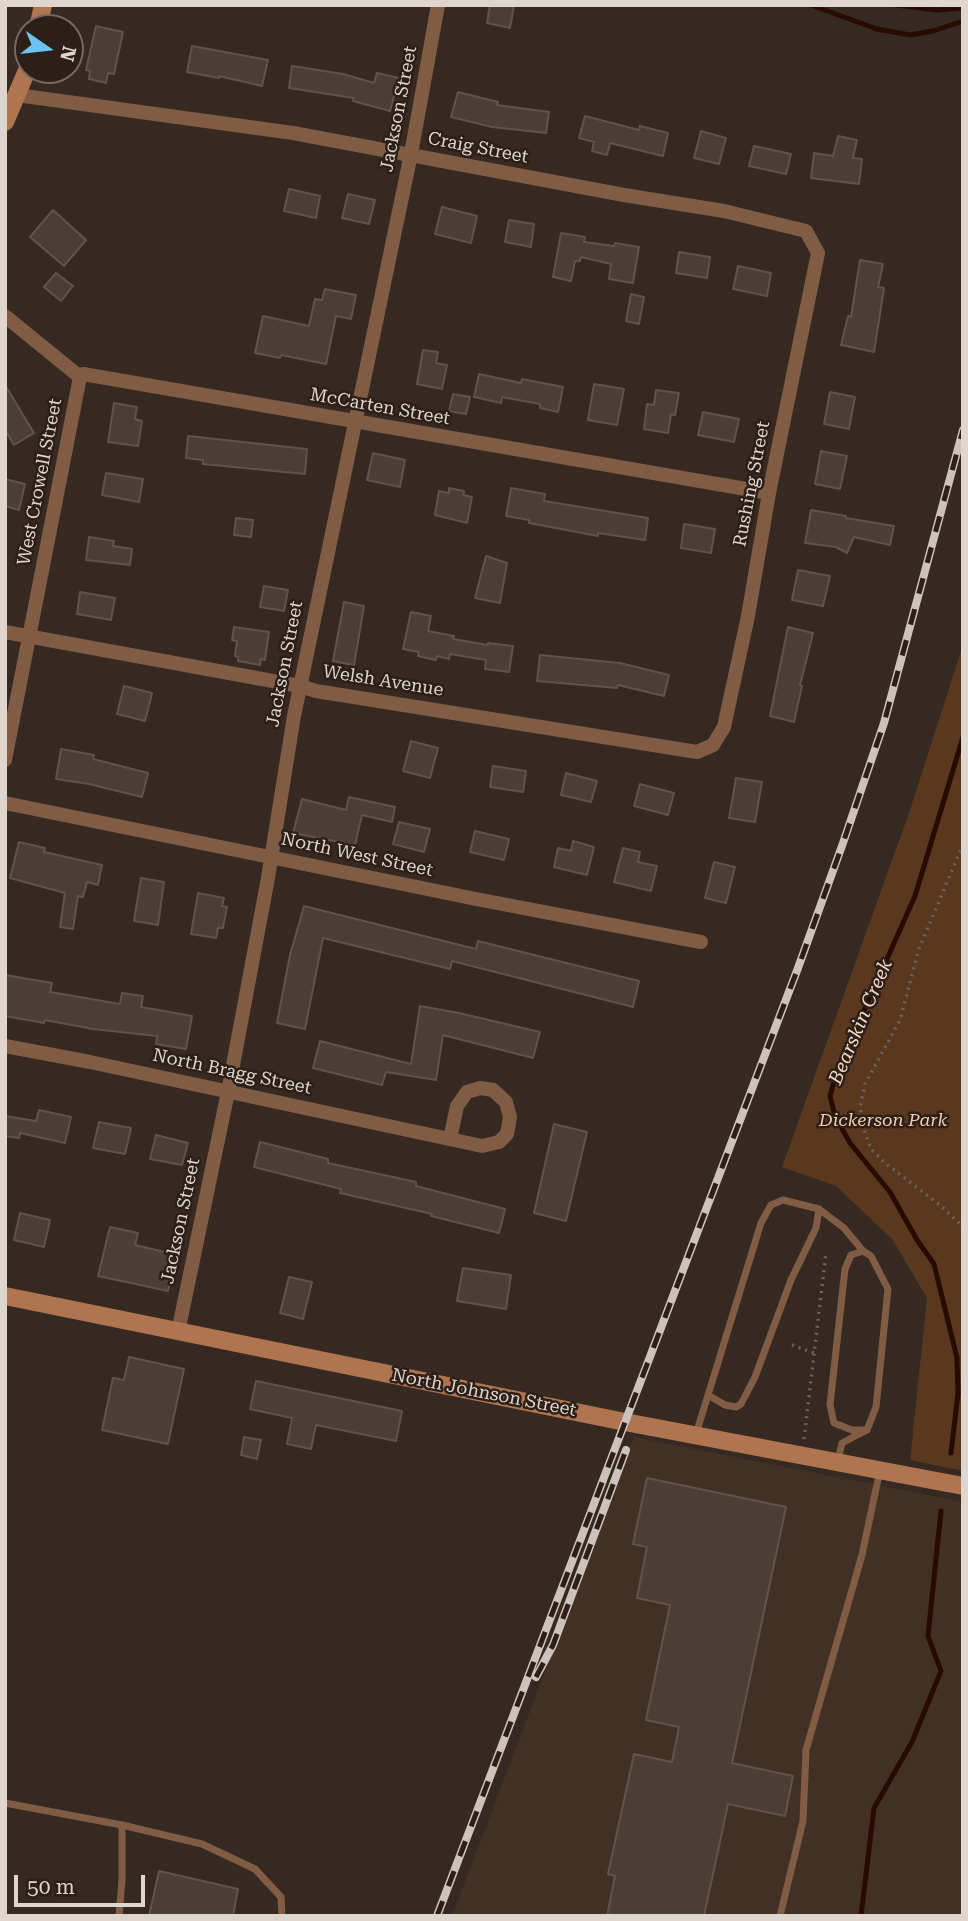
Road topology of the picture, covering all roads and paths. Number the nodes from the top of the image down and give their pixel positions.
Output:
1 (438, 5) edge
2 (21, 84) edge
3 (17, 95) junction
4 (5, 122) edge
5 (411, 154) junction
6 (806, 231) joint
7 (5, 316) edge
8 (80, 377) junction
9 (355, 422) junction
10 (769, 493) junction
11 (5, 632) edge
12 (30, 635) junction
13 (300, 686) junction
14 (713, 745) joint
15 (5, 760) edge
16 (5, 803) edge
17 (963, 844) edge
18 (271, 856) junction
19 (701, 942) dead end
20 (5, 1046) edge
21 (228, 1091) junction
22 (450, 1139) junction
23 (820, 1209) junction
24 (963, 1230) edge
25 (863, 1251) junction
26 (826, 1253) dead end
27 (5, 1296) edge
28 (178, 1332) junction
29 (792, 1345) dead end
30 (814, 1353) junction
31 (708, 1395) junction
32 (867, 1430) junction
33 (695, 1435) junction
34 (802, 1454) junction
35 (838, 1461) junction
36 (880, 1470) junction
37 (963, 1486) edge
38 (5, 1803) edge
39 (122, 1825) junction
40 (118, 1916) edge
41 (282, 1916) edge
42 (780, 1916) edge

1 - 5 street, Jackson Street
2 - 3 main road
3 - 4 main road
3 - 5 street, Craig Street
5 - 6 street, Craig Street
5 - 9 street, Jackson Street
6 - 10 street, Rushing Street
7 - 8 street
8 - 9 street, McCarten Street
8 - 12 street, West Crowell Street
9 - 10 street, McCarten Street
9 - 13 street, Jackson Street
10 - 14 street, Rushing Street
11 - 12 street, Welsh Avenue
12 - 13 street, Welsh Avenue
12 - 15 street, West Crowell Street
13 - 14 street, Welsh Avenue
13 - 18 street, Jackson Street
16 - 18 street, North West Street
17 - 24 path
18 - 19 street, North West Street
18 - 21 street, Jackson Street
20 - 21 street, North Bragg Street
21 - 22 street, North Bragg Street
21 - 28 street, Jackson Street
22 - 22 street, North Bragg Street
23 - 25 lane
23 - 31 lane
23 - 31 lane
25 - 32 lane
25 - 32 lane
26 - 30 path
27 - 28 main road, North Johnson Street
28 - 33 main road, North Johnson Street
29 - 30 path
30 - 34 path
31 - 33 lane
32 - 35 lane
33 - 34 main road, North Johnson Street
34 - 35 main road, North Johnson Street
35 - 36 main road, North Johnson Street
36 - 37 main road, North Johnson Street
36 - 42 lane
38 - 39 lane
39 - 40 lane
39 - 41 lane

